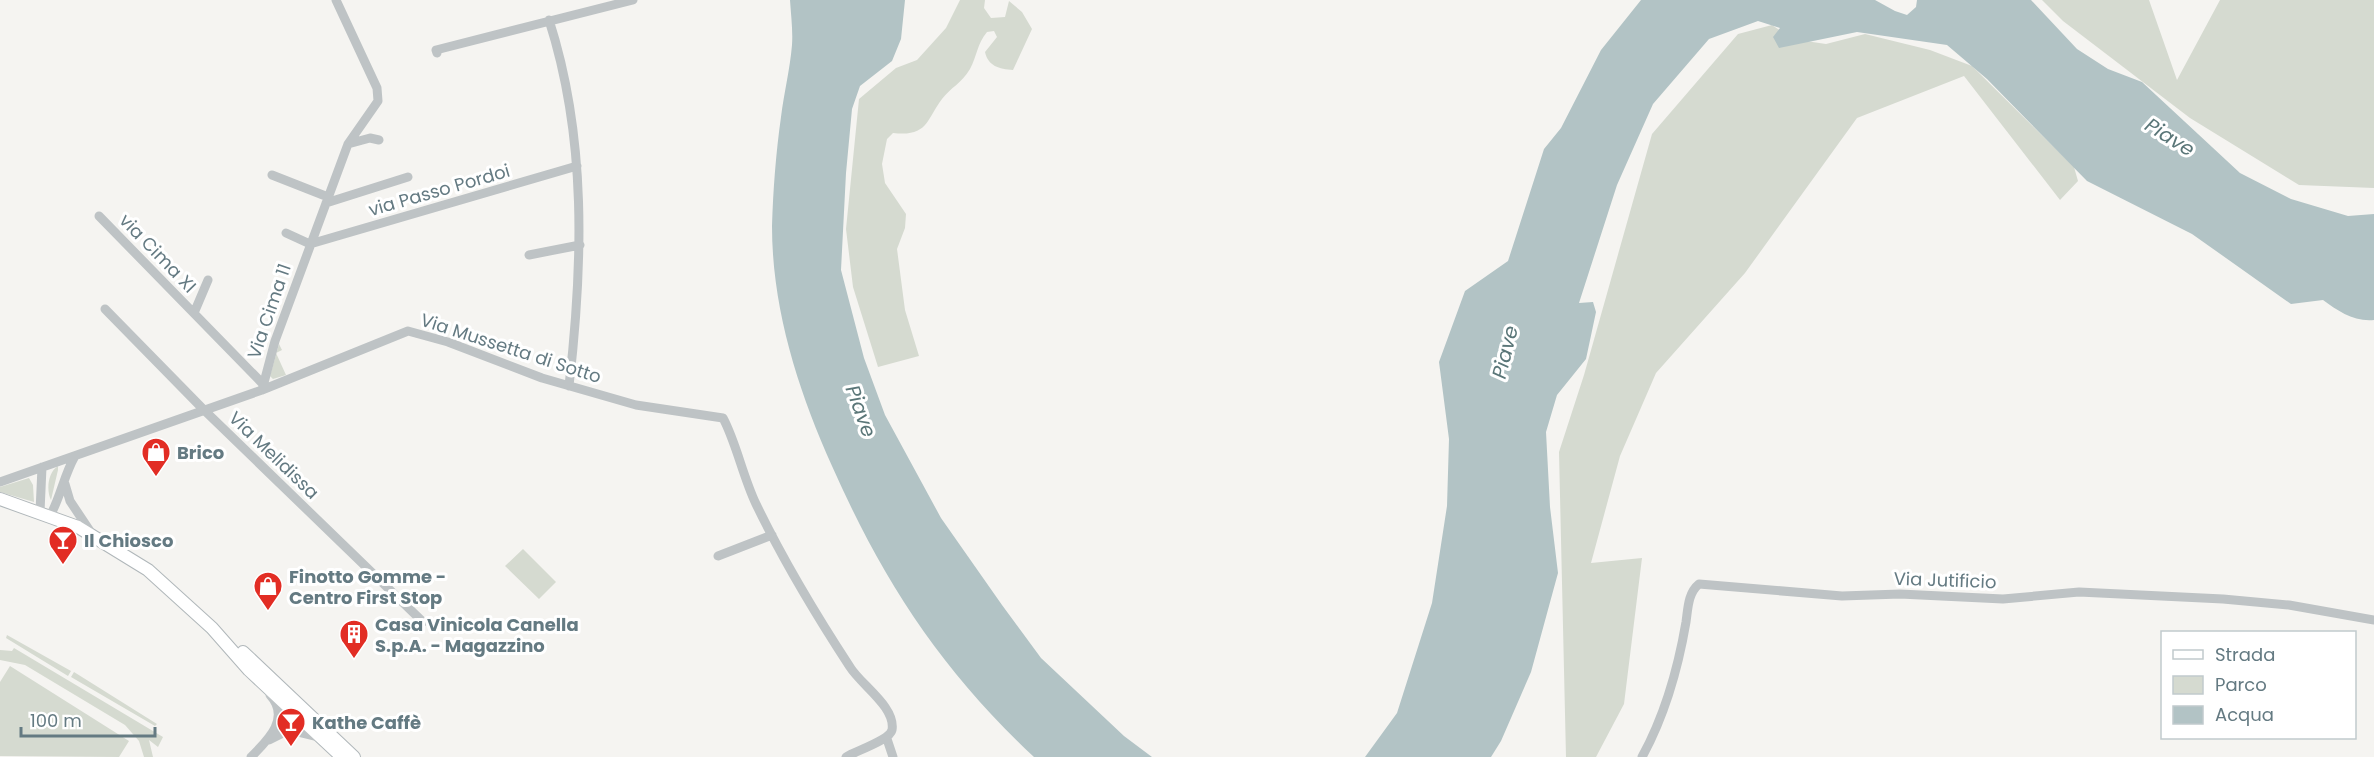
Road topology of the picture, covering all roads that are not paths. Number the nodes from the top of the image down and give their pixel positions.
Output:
1 (336, 0) edge
2 (633, 0) edge
3 (549, 20) junction
4 (437, 53) dead end
5 (379, 140) dead end
6 (348, 144) junction
7 (577, 166) junction
8 (272, 175) dead end
9 (408, 177) dead end
10 (327, 200) junction
11 (99, 216) dead end
12 (286, 233) dead end
13 (310, 244) junction
14 (580, 244) junction
15 (529, 255) dead end
16 (208, 280) dead end
17 (105, 309) dead end
18 (194, 313) junction
19 (262, 386) junction
20 (569, 386) junction
21 (203, 409) junction
22 (75, 456) junction
23 (42, 467) junction
24 (0, 482) edge
25 (65, 484) junction
26 (0, 500) edge
27 (45, 514) junction
28 (772, 534) junction
29 (93, 536) junction
30 (718, 556) dead end
31 (2374, 620) edge
32 (423, 622) dead end
33 (220, 636) junction
34 (249, 670) junction
35 (301, 713) junction
36 (277, 726) junction
37 (289, 730) junction
38 (890, 735) junction
39 (324, 740) junction
40 (267, 741) junction
41 (251, 757) edge
42 (342, 757) edge
43 (354, 757) edge
44 (846, 757) edge
45 (892, 757) edge
46 (1642, 757) edge

1 - 6 street, Via Cima 11
2 - 3 street
3 - 4 street
3 - 7 street
5 - 6 street
6 - 10 street, Via Cima 11
7 - 13 street, via Passo Pordoi
7 - 14 street
8 - 10 street
9 - 10 street
10 - 13 street, Via Cima 11
11 - 18 street, via Cima XI
12 - 13 street
13 - 19 street, Via Cima 11
14 - 15 street
14 - 20 street
16 - 18 street, via Cima XI
17 - 21 street, Via Melidissa
18 - 19 street, via Cima XI
19 - 20 street, Via Mussetta di Sotto
19 - 21 street, Via Mussetta di Sotto
20 - 28 street, Via Mussetta di Sotto
21 - 22 street, Via Mussetta di Sotto
21 - 32 street, Via Melidissa
22 - 23 street, Via Mussetta di Sotto
22 - 25 street
23 - 24 street, Via Mussetta di Sotto
23 - 27 street
25 - 27 street
25 - 29 street
26 - 27 main road
27 - 29 main road
28 - 30 street
28 - 38 street, Via Mussetta di Sotto
29 - 33 main road
31 - 46 street, Via Jutificio
33 - 34 main road
33 - 35 main road
34 - 35 main road
34 - 36 street
35 - 36 street
35 - 37 street
35 - 39 main road
35 - 43 main road
36 - 40 street
37 - 39 street
37 - 40 street
38 - 44 street
38 - 45 street, Via Mussetta di Sotto
39 - 42 main road
40 - 41 street

